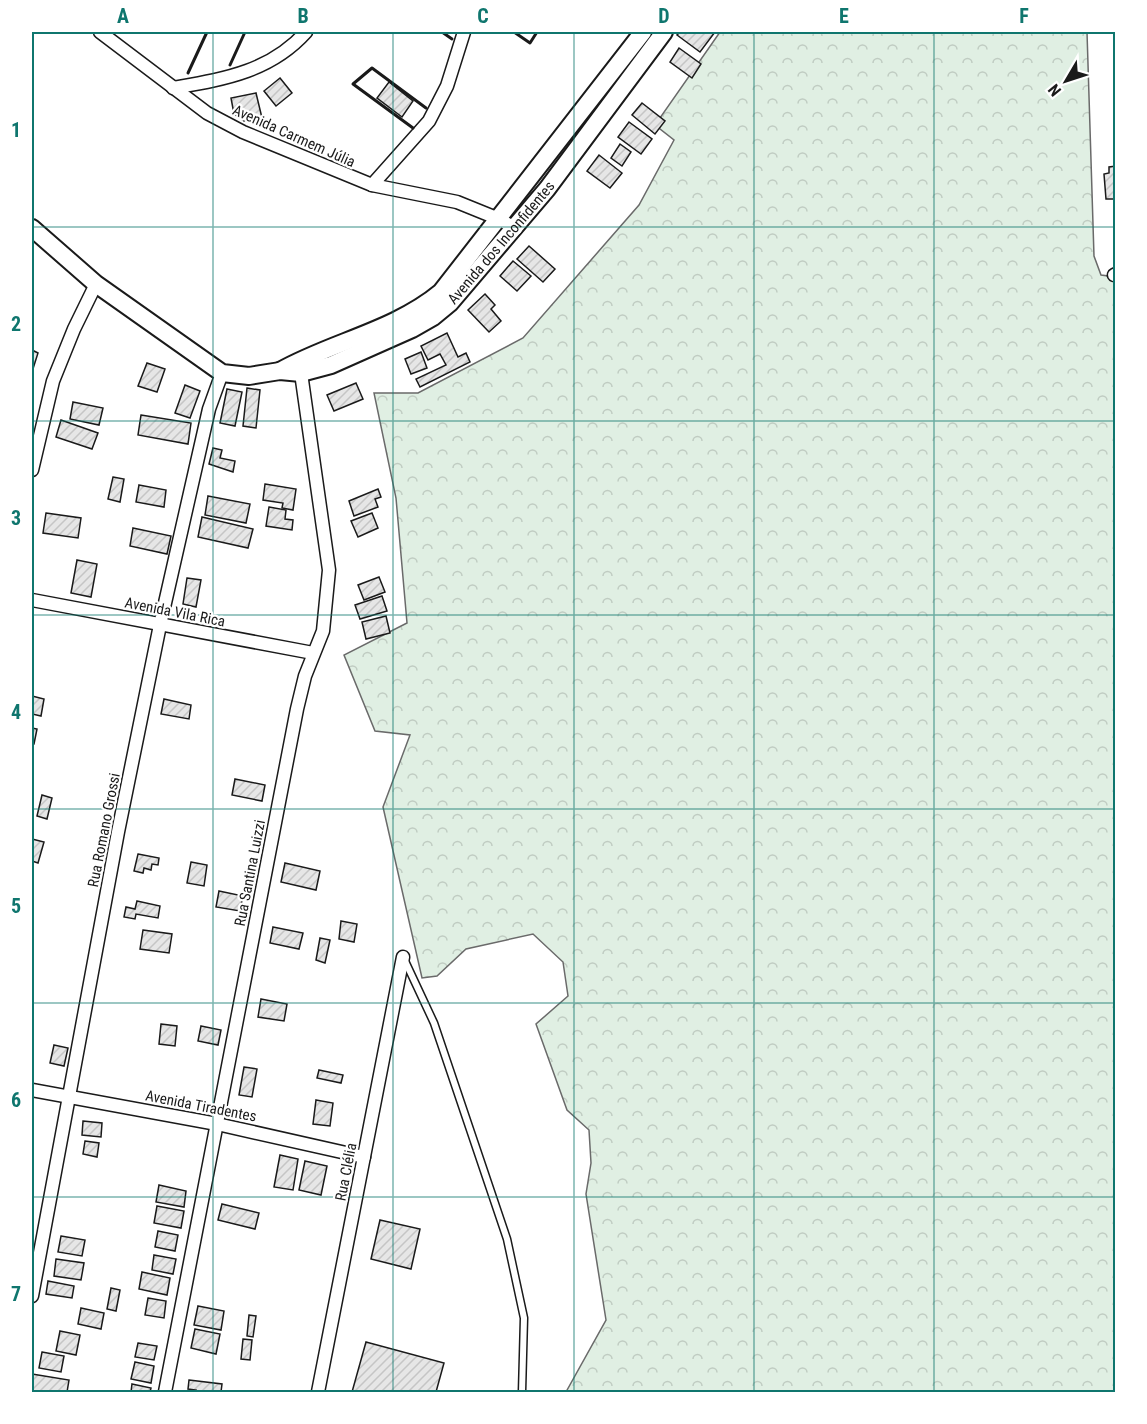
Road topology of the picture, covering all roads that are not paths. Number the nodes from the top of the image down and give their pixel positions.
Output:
1 (100, 32) edge
2 (306, 32) edge
3 (464, 32) edge
4 (643, 32) edge
5 (664, 32) edge
6 (173, 88) junction
7 (372, 185) junction
8 (499, 219) junction
9 (32, 228) edge
10 (516, 229) junction
11 (96, 285) junction
12 (300, 367) junction
13 (222, 373) junction
14 (32, 470) edge
15 (32, 600) edge
16 (160, 625) junction
17 (313, 653) junction
18 (403, 957) joint
19 (32, 1090) edge
20 (71, 1097) junction
21 (218, 1124) junction
22 (364, 1157) junction
23 (32, 1296) edge
24 (165, 1392) edge
25 (318, 1392) edge
26 (522, 1392) edge

1 - 6 street, Avenida Carmem Júlia
2 - 6 street
3 - 7 street
4 - 8 street, Avenida dos Inconfidentes
5 - 10 street, Avenida dos Inconfidentes
6 - 7 street, Avenida Carmem Júlia
7 - 8 street, Avenida Carmem Júlia
8 - 10 street, Avenida Carmem Júlia
8 - 12 street, Avenida dos Inconfidentes
9 - 11 street
10 - 12 street, Avenida dos Inconfidentes
11 - 13 street
11 - 14 street
12 - 13 street, Avenida dos Inconfidentes
12 - 17 street, Rua Santina Luizzi
13 - 16 street, Rua Romano Grossi
15 - 16 street, Avenida Vila Rica
16 - 17 street, Avenida Vila Rica
16 - 20 street, Rua Romano Grossi
17 - 21 street, Rua Santina Luizzi
18 - 22 street, Rua Clélia
18 - 26 lane
19 - 20 street, Avenida Tiradentes
20 - 21 street, Avenida Tiradentes
20 - 23 street, Rua Romano Grossi
21 - 22 street, Avenida Tiradentes
21 - 24 street, Rua Santina Luizzi
22 - 25 street, Rua Clélia

